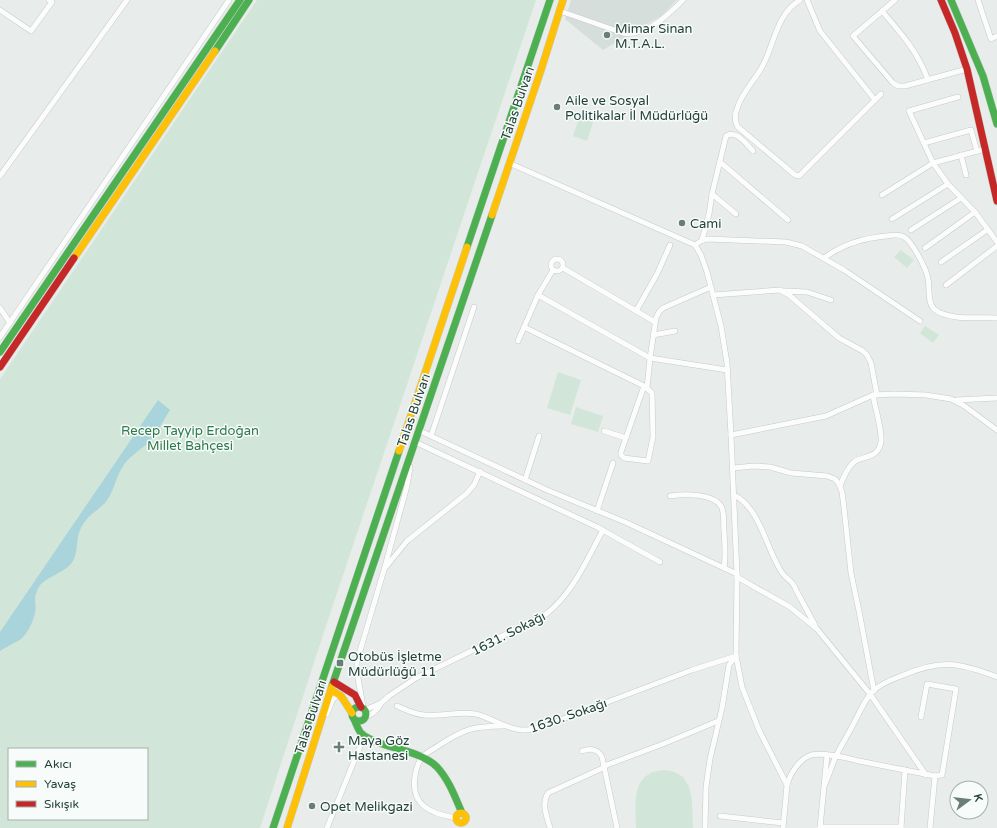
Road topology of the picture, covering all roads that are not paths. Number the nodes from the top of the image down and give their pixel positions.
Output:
1 (49, 0) edge
2 (127, 0) edge
3 (229, 0) edge
4 (240, 0) edge
5 (249, 0) edge
6 (545, 0) edge
7 (550, 0) edge
8 (563, 0) edge
9 (683, 0) edge
10 (800, 0) edge
11 (807, 0) edge
12 (895, 0) edge
13 (941, 0) edge
14 (951, 0) edge
15 (978, 0) edge
16 (0, 10) edge
17 (560, 11) junction
18 (882, 12) junction
19 (997, 36) edge
20 (967, 68) junction
21 (928, 80) junction
22 (881, 94) dead end
23 (958, 97) dead end
24 (875, 100) junction
25 (997, 124) edge
26 (924, 144) junction
27 (985, 148) junction
28 (753, 151) dead end
29 (977, 151) junction
30 (961, 155) junction
31 (720, 162) junction
32 (509, 163) junction
33 (933, 163) junction
34 (966, 175) dead end
35 (0, 176) edge
36 (948, 184) junction
37 (712, 194) junction
38 (882, 195) dead end
39 (961, 198) junction
40 (997, 201) edge
41 (975, 212) junction
42 (736, 214) dead end
43 (892, 219) dead end
44 (788, 220) dead end
45 (910, 230) dead end
46 (988, 230) junction
47 (702, 240) junction
48 (997, 242) edge
49 (670, 245) dead end
50 (695, 245) junction
51 (997, 246) edge
52 (924, 248) dead end
53 (824, 258) junction
54 (941, 262) dead end
55 (563, 268) junction
56 (553, 270) junction
57 (946, 285) dead end
58 (711, 287) junction
59 (780, 290) junction
60 (538, 295) junction
61 (713, 295) junction
62 (831, 300) dead end
63 (474, 307) dead end
64 (0, 308) edge
65 (636, 312) junction
66 (997, 318) edge
67 (656, 322) junction
68 (920, 322) dead end
69 (10, 323) junction
70 (524, 327) junction
71 (676, 331) dead end
72 (654, 335) junction
73 (0, 337) edge
74 (518, 341) dead end
75 (0, 352) edge
76 (650, 358) junction
77 (0, 367) edge
78 (727, 370) junction
79 (645, 387) junction
80 (875, 395) junction
81 (997, 398) edge
82 (956, 400) junction
83 (418, 430) junction
84 (997, 430) edge
85 (604, 431) dead end
86 (731, 435) junction
87 (431, 436) junction
88 (539, 436) dead end
89 (626, 438) junction
90 (415, 441) junction
91 (613, 463) dead end
92 (733, 468) junction
93 (480, 471) junction
94 (525, 480) junction
95 (840, 486) junction
96 (734, 495) junction
97 (670, 496) dead end
98 (597, 511) junction
99 (602, 530) junction
100 (660, 562) dead end
101 (724, 568) junction
102 (384, 570) junction
103 (737, 575) junction
104 (817, 629) junction
105 (736, 656) junction
106 (997, 677) edge
107 (334, 682) junction
108 (359, 684) junction
109 (330, 690) junction
110 (352, 692) junction
111 (338, 693) junction
112 (872, 693) junction
113 (398, 706) dead end
114 (364, 712) junction
115 (353, 716) junction
116 (921, 717) dead end
117 (718, 720) junction
118 (507, 726) junction
119 (365, 734) junction
120 (582, 751) dead end
121 (827, 755) junction
122 (836, 756) junction
123 (310, 757) junction
124 (422, 757) junction
125 (604, 767) junction
126 (905, 770) junction
127 (926, 775) junction
128 (934, 776) junction
129 (825, 784) junction
130 (787, 785) junction
131 (720, 816) dead end
132 (461, 821) edge
133 (783, 825) edge
134 (268, 828) edge
135 (274, 828) edge
136 (288, 828) edge
137 (327, 828) edge
138 (550, 828) edge
139 (617, 828) edge
140 (705, 828) edge
141 (820, 828) edge
142 (901, 828) edge
143 (930, 828) edge

1 - 16 street
2 - 35 street
3 - 69 street
4 - 75 main road
5 - 77 main road
6 - 134 main road
7 - 135 main road, Talas Bulvarı
8 - 17 main road, Talas Bulvarı
9 - 17 street
10 - 24 street
11 - 24 street
12 - 18 street
13 - 20 main road
14 - 25 main road
15 - 19 street
17 - 32 main road, Talas Bulvarı
18 - 21 street
18 - 21 street
20 - 21 street
20 - 27 main road
22 - 24 street
23 - 26 street
26 - 29 street
26 - 33 street
27 - 29 street
27 - 40 main road
28 - 31 street
29 - 30 street
30 - 33 street
30 - 34 street
31 - 37 street
31 - 44 street
32 - 50 street
32 - 83 main road, Talas Bulvarı
33 - 36 street
33 - 38 street
36 - 39 street
36 - 43 street
37 - 42 street
37 - 47 street
39 - 41 street
39 - 45 street
41 - 46 street
41 - 52 street
46 - 48 street
46 - 54 street
47 - 50 street
47 - 53 street
49 - 65 street
50 - 58 street
51 - 57 street
53 - 66 street
53 - 68 street
55 - 56 street
55 - 56 street
55 - 65 street
56 - 60 street
58 - 61 street
58 - 67 street
59 - 61 street
59 - 62 street
59 - 80 street
60 - 70 street
60 - 76 street
61 - 78 street
63 - 87 street
64 - 69 street
65 - 67 street
67 - 72 street
69 - 73 street
70 - 74 street
70 - 79 street
71 - 72 street
72 - 76 street
76 - 78 street
76 - 79 street
78 - 86 street
79 - 89 street
79 - 89 street
80 - 82 street
80 - 86 street
80 - 95 street
81 - 82 street
82 - 84 street
83 - 87 street
83 - 90 main road, Talas Bulvarı
85 - 89 street
86 - 92 street
87 - 94 street
88 - 94 street
90 - 93 street
90 - 102 street
90 - 107 main road, Talas Bulvarı
91 - 98 street
92 - 95 street
92 - 96 street
93 - 99 street
93 - 102 street
94 - 98 street
95 - 112 street
96 - 103 street
96 - 104 street
97 - 101 street
98 - 101 street
99 - 100 street
99 - 114 street, 1631. Sokağı
101 - 103 street
102 - 108 street
103 - 104 street
103 - 105 street
104 - 112 street
105 - 117 street
105 - 118 street, 1630. Sokağı
105 - 130 street
106 - 112 street
107 - 109 main road, Talas Bulvarı
107 - 110 main road
108 - 110 street
108 - 114 street
109 - 111 main road
109 - 123 main road, Talas Bulvarı
110 - 114 main road
111 - 115 main road
111 - 123 street
112 - 122 street
112 - 127 street
113 - 118 street, 1630. Sokağı
114 - 115 main road
114 - 115 main road
114 - 119 main road
115 - 119 main road
116 - 128 street
117 - 125 street
117 - 140 street
118 - 124 street
119 - 124 main road
119 - 137 street
120 - 125 street
121 - 122 street
121 - 129 street
121 - 130 street
122 - 126 street
122 - 129 street
123 - 136 main road, Talas Bulvarı
124 - 132 main road
124 - 132 street
125 - 138 street
125 - 139 street
126 - 127 street
126 - 142 street
127 - 128 street
128 - 143 street
129 - 141 street
130 - 133 street
131 - 133 street
141 - 142 street

